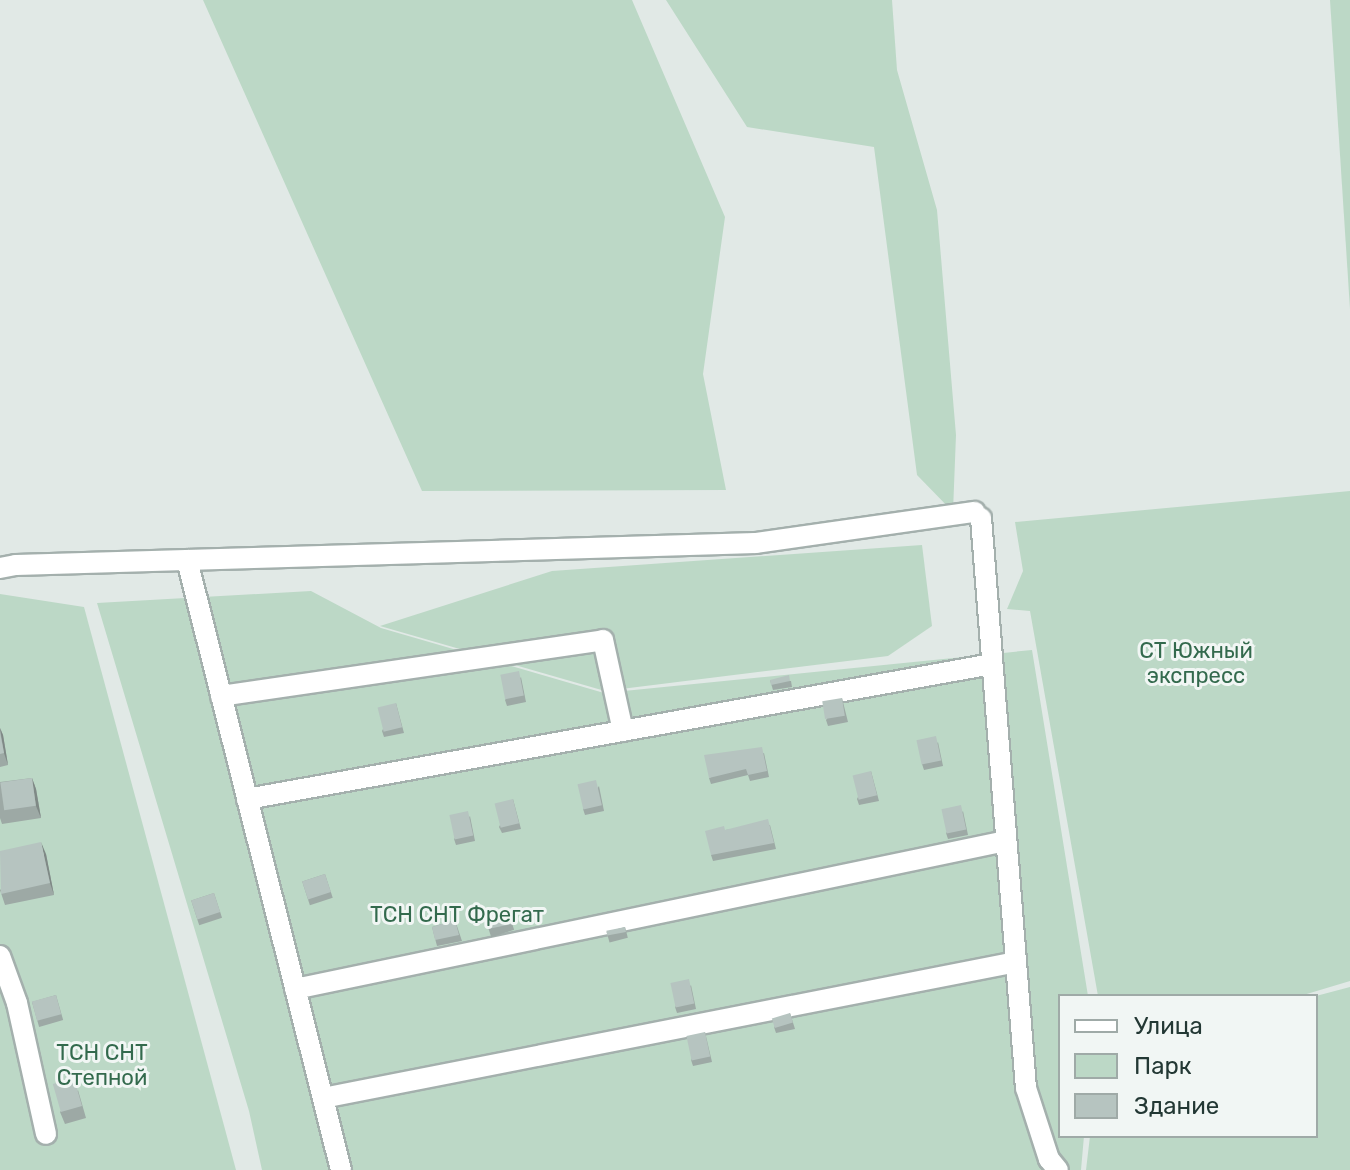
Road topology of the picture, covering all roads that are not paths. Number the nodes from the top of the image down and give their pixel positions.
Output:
1 (187, 560) junction
2 (0, 568) edge
3 (992, 664) junction
4 (221, 696) junction
5 (623, 731) junction
6 (247, 799) junction
7 (1006, 841) junction
8 (0, 956) edge
9 (1016, 962) junction
10 (295, 989) junction
11 (323, 1098) junction
12 (46, 1134) dead end
13 (341, 1170) edge
14 (1058, 1170) edge

1 - 2 street
1 - 3 street
1 - 4 street
3 - 5 street
3 - 7 street
4 - 5 street
4 - 6 street
5 - 6 street
6 - 10 street
7 - 9 street
7 - 10 street
8 - 12 street
9 - 11 street
9 - 14 street
10 - 11 street
11 - 13 street

